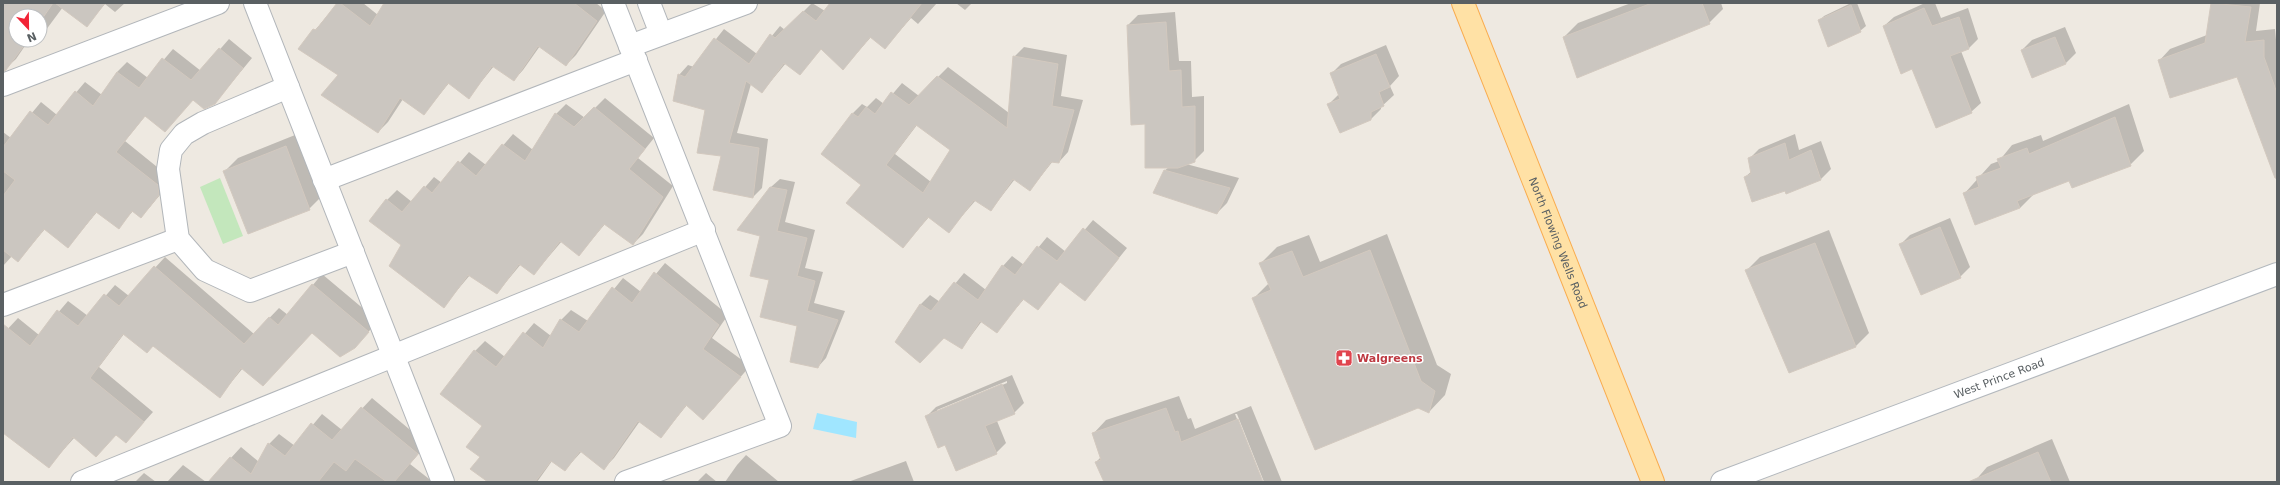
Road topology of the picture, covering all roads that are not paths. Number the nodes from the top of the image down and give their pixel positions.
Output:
1 (218, 3) edge
2 (613, 3) edge
3 (649, 3) edge
4 (746, 3) edge
5 (1463, 3) edge
6 (259, 4) edge
7 (661, 34) junction
8 (633, 53) junction
9 (3, 85) edge
10 (288, 87) junction
11 (324, 180) junction
12 (704, 230) junction
13 (178, 239) junction
14 (353, 252) junction
15 (2277, 274) edge
16 (3, 305) edge
17 (393, 355) junction
18 (82, 482) edge
19 (443, 482) edge
20 (626, 482) edge
21 (1653, 482) edge
22 (1722, 482) edge

1 - 9 street
2 - 8 street
3 - 7 street
4 - 7 street
5 - 21 main road, North Flowing Wells Road
6 - 10 street
7 - 8 street
8 - 11 street
8 - 12 street
10 - 11 street
10 - 13 street
11 - 14 street
12 - 17 street
12 - 20 street
13 - 14 street
13 - 16 street
14 - 17 street
15 - 22 street, West Prince Road
17 - 18 street
17 - 19 street

